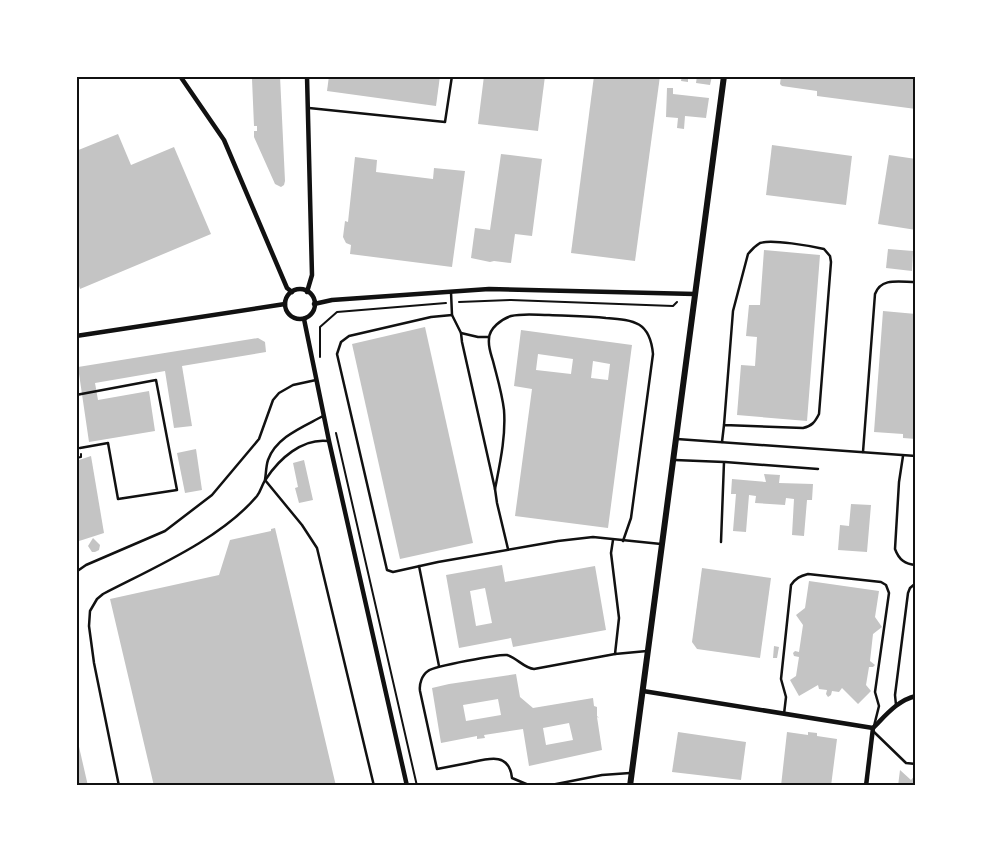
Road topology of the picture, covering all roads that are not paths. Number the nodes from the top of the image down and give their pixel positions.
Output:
1 (180, 76) edge
2 (307, 76) edge
3 (452, 76) edge
4 (724, 76) edge
5 (308, 108) junction
6 (916, 282) edge
7 (451, 291) junction
8 (292, 292) junction
9 (307, 292) junction
10 (695, 294) junction
11 (285, 304) junction
12 (314, 304) junction
13 (452, 315) junction
14 (304, 318) junction
15 (461, 333) junction
16 (76, 336) edge
17 (488, 337) junction
18 (317, 380) junction
19 (76, 395) edge
20 (324, 415) junction
21 (724, 425) junction
22 (675, 439) junction
23 (329, 441) junction
24 (722, 442) junction
25 (80, 448) dead end
26 (863, 452) junction
27 (903, 456) junction
28 (916, 456) edge
29 (673, 460) junction
30 (724, 462) junction
31 (818, 469) dead end
32 (265, 480) junction
33 (495, 489) junction
34 (613, 540) junction
35 (623, 541) junction
36 (721, 542) dead end
37 (662, 544) junction
38 (508, 549) junction
39 (916, 565) edge
40 (419, 566) junction
41 (76, 572) edge
42 (916, 583) edge
43 (648, 651) junction
44 (615, 654) junction
45 (439, 666) junction
46 (643, 691) junction
47 (916, 696) edge
48 (896, 705) junction
49 (784, 714) junction
50 (873, 729) junction
51 (916, 764) edge
52 (631, 773) junction
53 (119, 786) edge
54 (374, 786) edge
55 (407, 786) edge
56 (531, 786) edge
57 (546, 786) edge
58 (630, 786) edge
59 (866, 786) edge

1 - 8 street
2 - 5 street
3 - 5 lane
4 - 10 main road
5 - 9 street
6 - 26 lane
7 - 10 street
7 - 12 street
7 - 13 lane
8 - 9 street
8 - 11 street
9 - 12 street
10 - 22 main road
11 - 14 street
11 - 16 street
12 - 14 street
13 - 15 lane
13 - 40 lane
14 - 18 street
15 - 17 lane
15 - 33 lane
17 - 33 lane
17 - 35 lane
18 - 20 street
18 - 41 lane
19 - 25 lane
20 - 23 street
20 - 32 lane
21 - 21 lane
21 - 24 lane
22 - 24 lane
22 - 29 main road
23 - 32 lane
23 - 55 street
24 - 26 lane
26 - 27 lane
27 - 28 lane
27 - 39 lane
29 - 30 lane
29 - 37 main road
30 - 31 lane
30 - 36 lane
32 - 53 lane
32 - 54 lane
33 - 38 lane
34 - 35 lane
34 - 38 lane
34 - 44 lane
35 - 37 lane
37 - 43 main road
38 - 40 lane
40 - 45 lane
42 - 48 lane
43 - 44 lane
43 - 46 main road
44 - 45 lane
45 - 56 lane
46 - 49 street
46 - 52 main road
47 - 48 street
48 - 50 street
49 - 50 street
49 - 50 lane
50 - 51 lane
50 - 59 street
52 - 57 lane
52 - 58 main road

